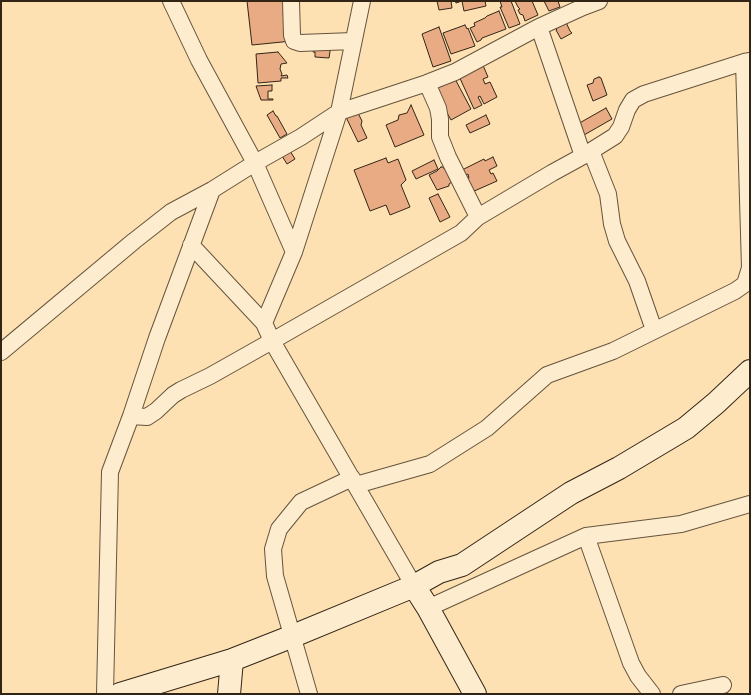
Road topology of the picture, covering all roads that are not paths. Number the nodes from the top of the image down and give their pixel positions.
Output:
1 (171, 1) edge
2 (291, 1) edge
3 (362, 1) edge
4 (599, 1) edge
5 (539, 27) junction
6 (353, 41) junction
7 (747, 62) edge
8 (427, 83) junction
9 (339, 112) junction
10 (587, 154) junction
11 (255, 163) junction
12 (212, 190) junction
13 (478, 217) junction
14 (749, 229) edge
15 (191, 245) junction
16 (294, 252) junction
17 (264, 323) junction
18 (654, 330) junction
19 (272, 341) junction
20 (1, 352) edge
21 (750, 354) edge
22 (750, 371) edge
23 (130, 416) junction
24 (354, 482) junction
25 (750, 504) edge
26 (586, 536) junction
27 (439, 572) junction
28 (414, 586) junction
29 (428, 608) junction
30 (292, 636) junction
31 (232, 660) junction
32 (723, 685) dead end
33 (105, 694) edge
34 (120, 694) edge
35 (229, 694) edge
36 (309, 694) edge
37 (475, 694) edge
38 (652, 694) edge
39 (681, 694) edge

1 - 11 street
2 - 6 street
3 - 6 street
4 - 5 street
5 - 8 street
5 - 10 street
6 - 9 street
7 - 10 street
7 - 14 street
8 - 9 street
8 - 13 street
9 - 11 street
9 - 16 street
10 - 13 street
10 - 18 street
11 - 12 street
11 - 16 street
12 - 15 street
12 - 20 street
13 - 19 street
14 - 18 street
15 - 17 street
15 - 23 street
16 - 17 street
17 - 19 street
18 - 24 street
19 - 23 street
19 - 24 street
21 - 27 street
22 - 27 street
23 - 33 street
24 - 28 street
24 - 30 street
25 - 26 street
26 - 29 street
26 - 38 street
27 - 28 street
28 - 29 street
28 - 30 street
29 - 37 street
30 - 31 street
30 - 36 street
31 - 34 street
31 - 35 street
32 - 39 street

